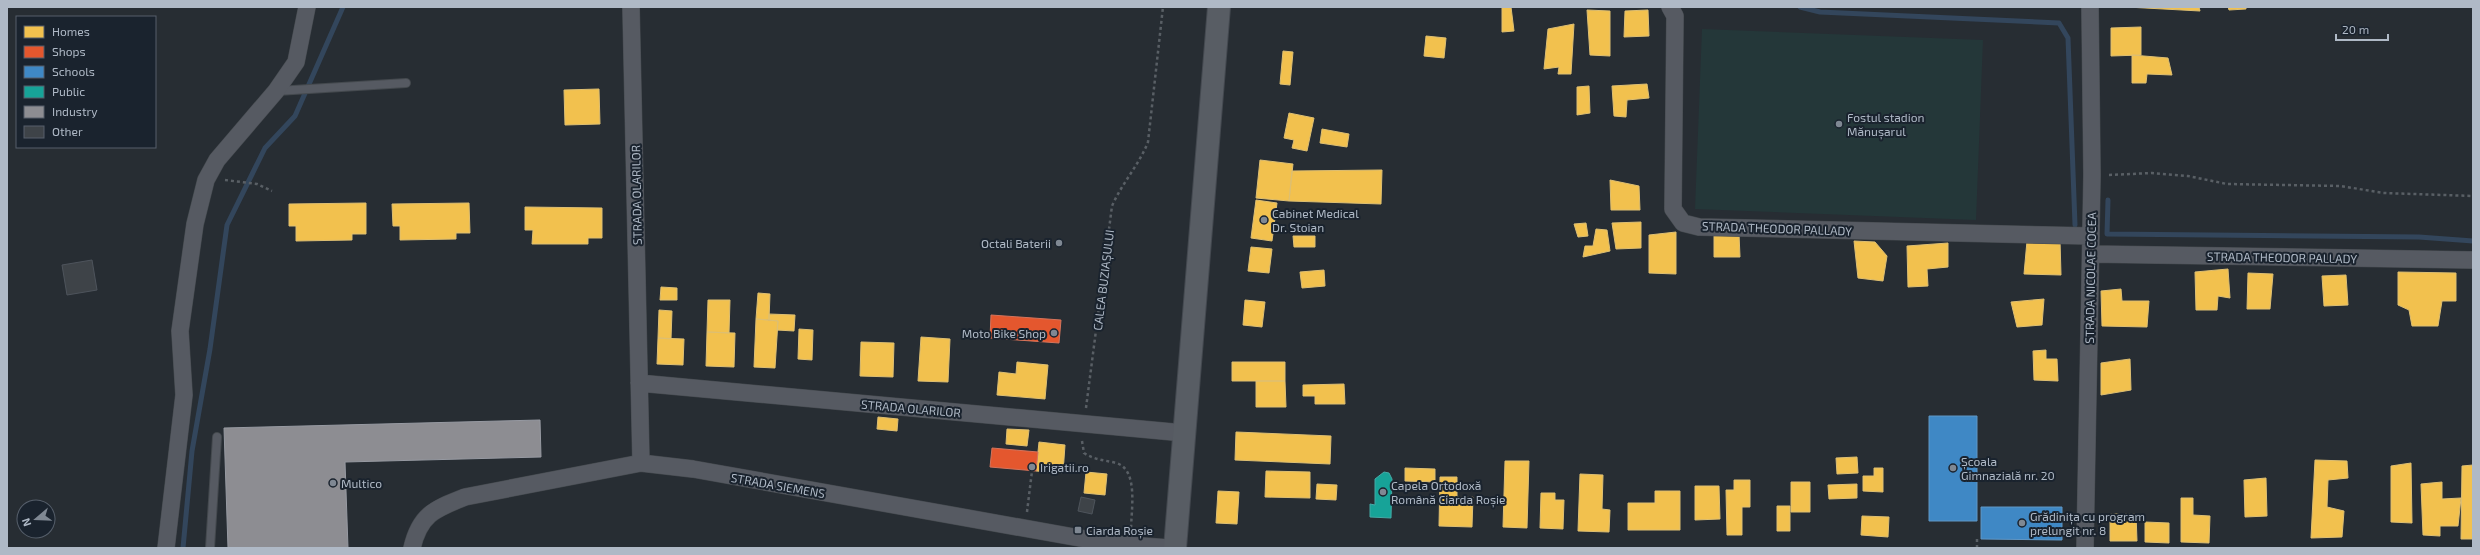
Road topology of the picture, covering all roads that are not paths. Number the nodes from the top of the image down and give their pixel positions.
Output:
1 (307, 7) edge
2 (631, 7) edge
3 (1219, 7) edge
4 (1670, 7) edge
5 (2090, 7) edge
6 (406, 82) dead end
7 (276, 91) junction
8 (2091, 236) junction
9 (2091, 254) junction
10 (2473, 260) edge
11 (639, 383) junction
12 (1184, 433) junction
13 (217, 437) dead end
14 (641, 463) junction
15 (166, 548) edge
16 (210, 548) edge
17 (412, 548) edge
18 (1170, 548) edge
19 (1175, 548) edge
20 (2085, 548) edge

1 - 7 street
2 - 11 street, STRADA OLARILOR
3 - 12 main road
4 - 8 street, STRADA THEODOR PALLADY
5 - 8 street, STRADA NICOLAE COCEA
6 - 7 lane
7 - 15 street
8 - 9 street, STRADA NICOLAE COCEA
9 - 10 street, STRADA THEODOR PALLADY
9 - 20 street, STRADA NICOLAE COCEA
11 - 12 street, STRADA OLARILOR
11 - 14 street, STRADA OLARILOR
12 - 19 main road
13 - 16 lane
14 - 17 street, STRADA SIEMENS
14 - 18 street, STRADA SIEMENS

